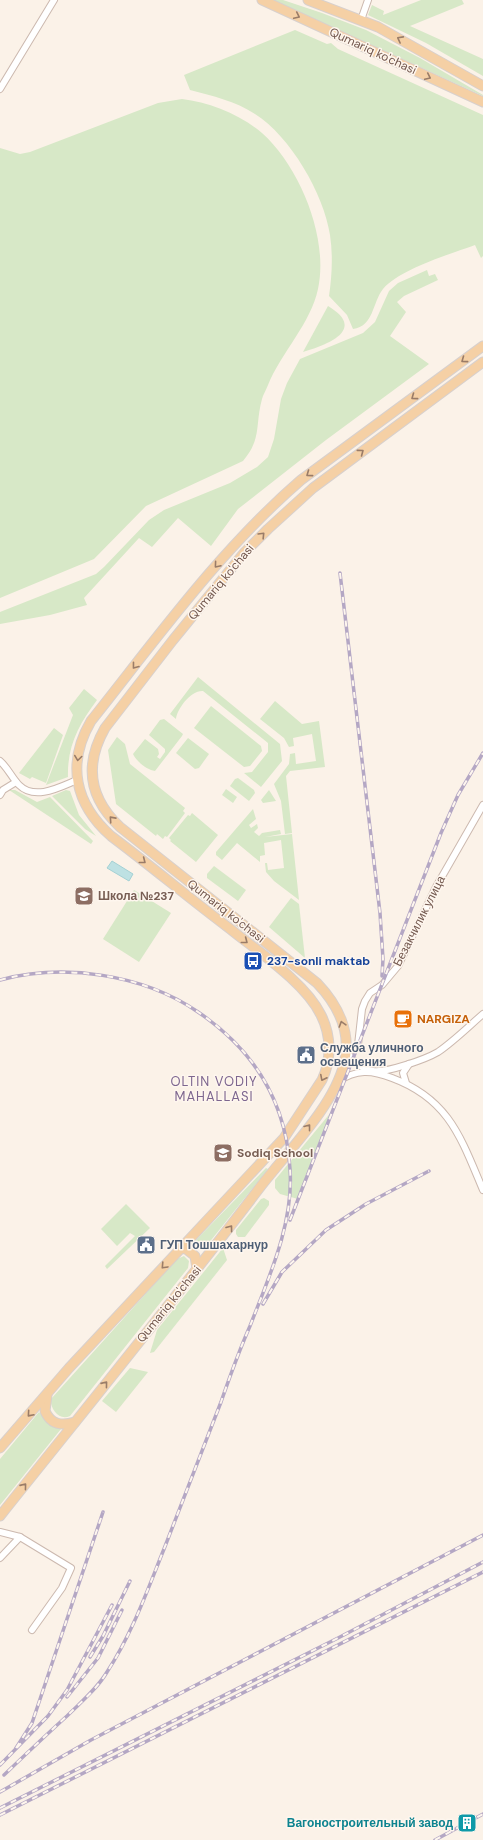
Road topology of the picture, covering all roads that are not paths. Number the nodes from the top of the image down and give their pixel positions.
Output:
1 (54, 0) edge
2 (262, 0) edge
3 (308, 0) edge
4 (368, 0) edge
5 (361, 20) junction
6 (483, 86) edge
7 (0, 89) edge
8 (483, 102) edge
9 (483, 346) edge
10 (483, 362) edge
11 (445, 374) junction
12 (453, 384) junction
13 (162, 632) junction
14 (173, 640) junction
15 (0, 761) edge
16 (77, 780) junction
17 (16, 782) junction
18 (0, 795) edge
19 (483, 805) edge
20 (186, 880) junction
21 (179, 889) junction
22 (483, 1014) edge
23 (346, 1052) junction
24 (409, 1064) junction
25 (373, 1071) junction
26 (337, 1082) junction
27 (406, 1083) junction
28 (268, 1156) junction
29 (279, 1165) junction
30 (483, 1190) edge
31 (180, 1248) junction
32 (197, 1269) junction
33 (48, 1392) junction
34 (75, 1422) junction
35 (0, 1448) edge
36 (0, 1516) edge
37 (0, 1532) edge
38 (11, 1536) junction
39 (20, 1537) junction
40 (9, 1549) junction
41 (0, 1558) edge
42 (32, 1630) dead end

1 - 7 street
2 -> 8 main road, Qumariq ko'chasi
3 - 5 main road, Qumariq ko'chasi
4 - 5 street
6 -> 5 main road, Qumariq ko'chasi
9 -> 11 main road, Qumariq ko'chasi
10 - 12 main road, Qumariq ko'chasi
11 - 12 main road
11 -> 13 main road, Qumariq ko'chasi
14 -> 12 main road, Qumariq ko'chasi
13 - 14 main road
13 -> 16 main road, Qumariq ko'chasi
20 -> 14 main road, Qumariq ko'chasi
15 - 17 street
16 - 17 street
16 -> 21 main road, Qumariq ko'chasi
17 - 18 street
19 - 23 street, Безакчилик улица
20 - 21 main road
23 -> 20 main road, Qumariq ko'chasi
21 -> 28 main road, Qumariq ko'chasi
22 - 24 street
23 - 25 street
23 - 26 main road, Qumariq ko'chasi
24 - 25 street
24 - 27 street
25 - 26 street
25 - 27 street
29 -> 26 main road, Qumariq ko'chasi
27 - 30 street
28 - 29 main road
28 - 31 main road, Qumariq ko'chasi
32 -> 29 main road, Qumariq ko'chasi
31 - 32 main road
31 -> 33 main road, Qumariq ko'chasi
34 -> 32 main road, Qumariq ko'chasi
33 - 34 main road
33 -> 35 main road, Qumariq ko'chasi
36 -> 34 main road, Qumariq ko'chasi
37 - 38 street
38 - 39 street
38 - 40 street
39 - 40 street
39 - 42 street
40 - 41 street

